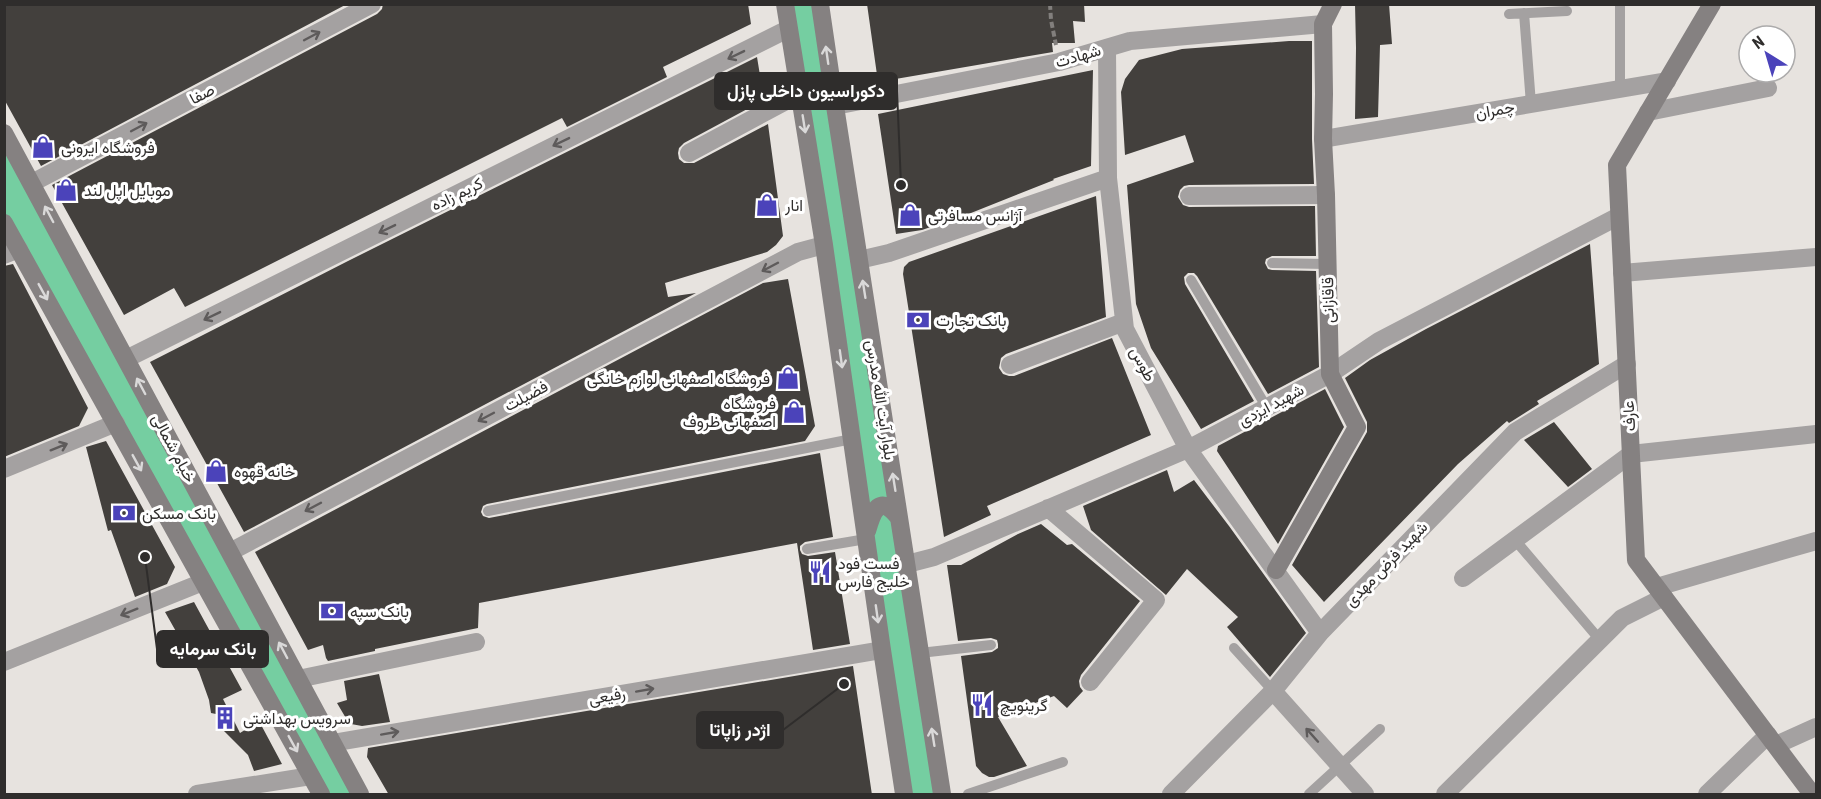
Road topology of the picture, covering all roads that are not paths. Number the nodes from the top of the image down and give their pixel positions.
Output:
1 (372, 4) edge
2 (785, 4) edge
3 (820, 4) edge
4 (1333, 4) edge
5 (1620, 4) edge
6 (1712, 4) edge
7 (1567, 11) dead end
8 (1524, 13) junction
9 (1509, 14) dead end
10 (1323, 24) junction
11 (788, 29) junction
12 (1107, 48) junction
13 (1667, 81) junction
14 (1768, 88) dead end
15 (1620, 89) junction
16 (799, 94) junction
17 (1531, 104) junction
18 (835, 106) junction
19 (1648, 112) junction
20 (4, 133) edge
21 (1323, 139) junction
22 (689, 153) dead end
23 (1108, 178) junction
24 (32, 183) junction
25 (1326, 195) junction
26 (1189, 196) dead end
27 (1619, 216) junction
28 (4, 223) edge
29 (824, 245) junction
30 (12, 252) edge
31 (1816, 257) edge
32 (859, 260) junction
33 (1272, 263) dead end
34 (1327, 264) junction
35 (1622, 273) junction
36 (1191, 280) dead end
37 (1124, 322) junction
38 (126, 359) junction
39 (1627, 364) junction
40 (1010, 365) dead end
41 (1330, 374) junction
42 (1267, 408) junction
43 (116, 423) junction
44 (1816, 434) edge
45 (852, 439) junction
46 (1188, 449) junction
47 (1631, 454) junction
48 (4, 469) edge
49 (1048, 508) junction
50 (488, 511) dead end
51 (899, 518) junction
52 (866, 537) junction
53 (1515, 540) junction
54 (1816, 541) edge
55 (807, 549) dead end
56 (230, 552) junction
57 (907, 564) junction
58 (1276, 570) junction
59 (1463, 578) dead end
60 (203, 582) junction
61 (1660, 592) junction
62 (1320, 633) junction
63 (1600, 640) junction
64 (476, 642) dead end
65 (991, 645) dead end
66 (1234, 648) dead end
67 (882, 650) junction
68 (920, 653) junction
69 (4, 662) edge
70 (298, 678) junction
71 (1090, 682) dead end
72 (1273, 691) junction
73 (1816, 727) edge
74 (1380, 729) dead end
75 (1772, 740) junction
76 (332, 743) junction
77 (1063, 762) dead end
78 (1341, 767) junction
79 (311, 776) junction
80 (197, 795) edge
81 (321, 795) edge
82 (360, 795) edge
83 (904, 795) edge
84 (942, 795) edge
85 (968, 795) edge
86 (1172, 795) edge
87 (1309, 795) edge
88 (1365, 795) edge
89 (1445, 795) edge
90 (1707, 795) edge
91 (1812, 795) edge

24 -> 1 street, صفا
2 - 11 main road, بلوار آیت الله مدرس
18 -> 3 main road, بلوار آیت الله مدرس
4 - 10 main road, قاقازانی
5 - 15 lane
6 - 13 main road, عارف
7 - 8 lane
8 - 9 lane
8 - 17 lane
10 - 12 street, شهادت
10 - 21 main road, قاقازانی
11 - 16 main road, بلوار آیت الله مدرس
11 -> 38 street, کریم زاده
12 - 18 street, شهادت
12 - 23 street, طوس
13 - 15 street, چمران
13 - 19 main road, عارف
14 - 19 street
15 - 17 street, چمران
16 - 22 street
16 -> 29 main road, بلوار آیت الله مدرس
17 - 21 street, چمران
18 - 32 main road, بلوار آیت الله مدرس
19 - 27 main road, عارف
20 - 24 main road, خیام شمالی
21 - 25 main road, قاقازانی
23 - 32 street
23 - 37 street, طوس
38 -> 24 main road, خیام شمالی
25 - 26 street
25 - 34 main road, قاقازانی
27 - 35 main road, عارف
27 - 41 street, شهید ایزدی
28 - 30 main road
29 -> 45 main road, بلوار آیت الله مدرس
29 -> 56 street, فضیلت
30 -> 43 main road
31 - 35 street
51 -> 32 main road, بلوار آیت الله مدرس
33 - 34 lane
34 - 41 main road, قاقازانی
35 - 39 main road, عارف
36 - 42 lane
37 - 40 street
37 - 46 street, طوس
56 -> 38 main road, خیام شمالی
39 - 47 main road, عارف
39 - 62 street, شهید فرض مهدی
41 - 42 street, شهید ایزدی
41 - 58 main road, قاقازانی
42 - 46 street, شهید ایزدی
48 -> 43 street
43 -> 60 main road
44 - 47 street
45 - 50 lane
45 - 52 main road, بلوار آیت الله مدرس
46 - 49 street, شهید ایزدی
46 - 58 street, طوس
47 - 53 street
47 - 61 main road, عارف
49 - 57 street, شهید ایزدی
49 - 71 street
51 - 52 main road
51 - 57 main road, بلوار آیت الله مدرس
52 - 55 lane
52 -> 67 main road, بلوار آیت الله مدرس
53 - 59 street
53 - 63 lane
54 - 61 street
70 -> 56 main road, خیام شمالی
57 - 68 main road, بلوار آیت الله مدرس
58 - 62 street, طوس
60 -> 69 street
60 -> 79 main road
61 - 63 street
61 - 75 main road, عارف
62 - 72 street, شهید فرض مهدی
63 - 89 street
64 - 70 street
65 - 68 lane
66 - 72 lane
76 -> 67 street, رفیعی
67 - 83 main road, بلوار آیت الله مدرس
84 -> 68 main road, بلوار آیت الله مدرس
70 - 76 main road, خیام شمالی
78 -> 72 street
72 - 86 street, شهید فرض مهدی
73 - 75 street
74 - 78 lane
75 - 90 street
75 - 91 main road, عارف
76 - 82 main road, خیام شمالی
77 - 85 lane
78 - 87 lane
78 - 88 street
79 - 80 street
79 - 81 main road

